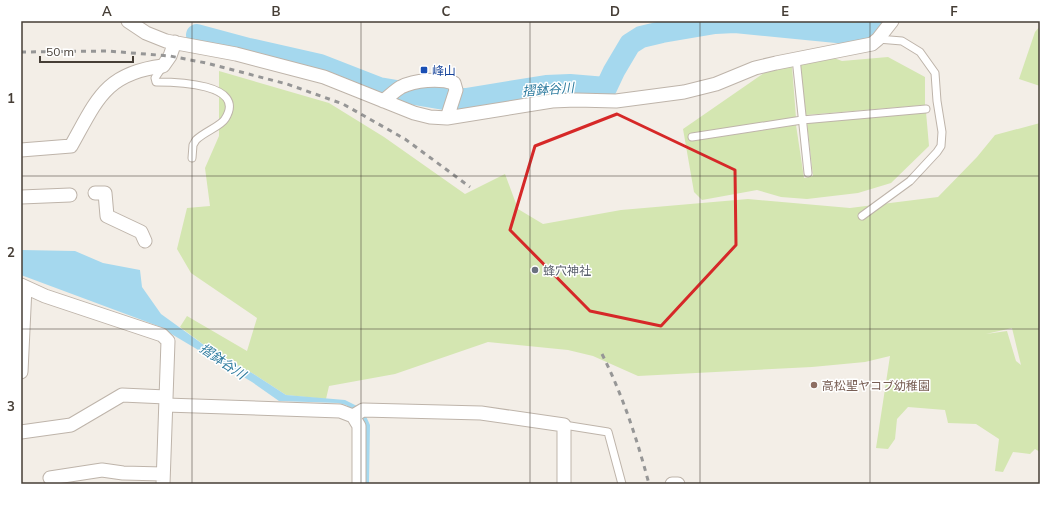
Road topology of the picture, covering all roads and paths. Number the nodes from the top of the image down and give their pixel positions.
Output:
1 (128, 21) edge
2 (892, 21) edge
3 (878, 39) junction
4 (175, 42) junction
5 (796, 58) junction
6 (163, 66) junction
7 (383, 101) junction
8 (926, 109) dead end
9 (446, 118) junction
10 (802, 120) junction
11 (692, 137) dead end
12 (21, 150) edge
13 (192, 158) dead end
14 (808, 173) dead end
15 (96, 193) dead end
16 (70, 194) dead end
17 (21, 197) edge
18 (862, 216) dead end
19 (145, 241) dead end
20 (23, 286) edge
21 (22, 344) edge
22 (21, 372) edge
23 (166, 401) junction
24 (357, 414) junction
25 (564, 425) junction
26 (21, 432) edge
27 (50, 478) dead end
28 (163, 479) edge
29 (358, 484) edge
30 (564, 484) edge
31 (622, 484) edge
32 (672, 484) edge
33 (678, 484) edge

1 - 4 street
2 - 3 street
3 - 5 street
3 - 18 lane
4 - 6 street
4 - 7 street
5 - 9 street
5 - 10 lane
6 - 12 street
6 - 13 lane
7 - 9 street
7 - 9 street
8 - 10 lane
10 - 11 lane
10 - 14 lane
15 - 19 street
16 - 17 street
20 - 21 street
20 - 23 street
21 - 22 street
23 - 24 street
23 - 26 street
23 - 28 street
24 - 25 street
24 - 29 street
25 - 30 street
25 - 31 lane
27 - 28 street
32 - 33 street

